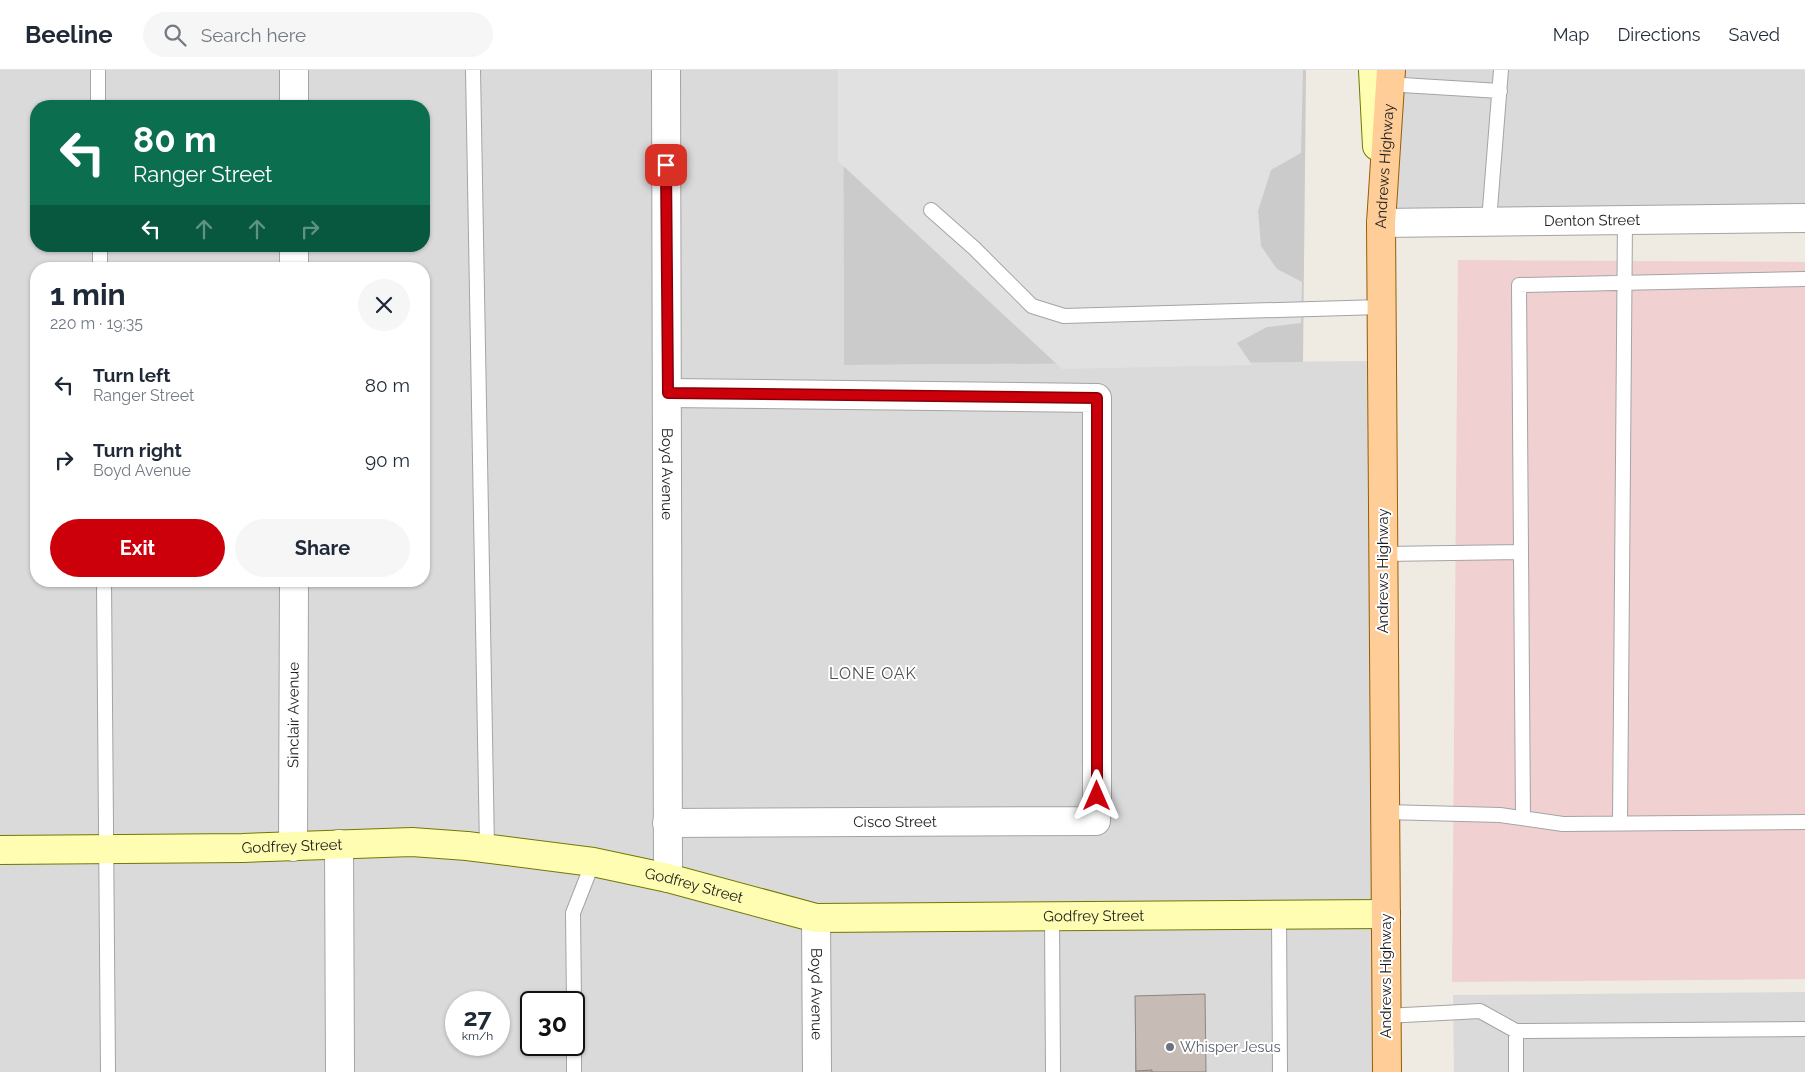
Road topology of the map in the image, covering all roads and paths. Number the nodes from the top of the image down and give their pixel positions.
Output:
1 (98, 70) edge
2 (294, 70) edge
3 (474, 70) edge
4 (666, 70) edge
5 (1501, 70) edge
6 (1382, 77) edge
7 (1500, 91) junction
8 (98, 100) edge
9 (294, 100) edge
10 (931, 210) dead end
11 (1805, 218) edge
12 (1625, 220) junction
13 (1489, 221) junction
14 (1381, 223) junction
15 (1805, 279) edge
16 (1625, 283) junction
17 (1381, 307) junction
18 (668, 393) junction
19 (1521, 552) junction
20 (1383, 554) junction
21 (104, 587) edge
22 (294, 587) edge
23 (1385, 812) junction
24 (1523, 818) junction
25 (1805, 822) edge
26 (667, 823) junction
27 (1620, 823) junction
28 (339, 844) junction
29 (293, 847) junction
30 (486, 848) junction
31 (107, 849) junction
32 (0, 850) edge
33 (594, 862) junction
34 (668, 878) junction
35 (1386, 914) junction
36 (1279, 915) junction
37 (1052, 917) junction
38 (816, 918) junction
39 (574, 991) edge
40 (1386, 1016) junction
41 (1805, 1029) edge
42 (1516, 1031) junction
43 (574, 1056) edge
44 (108, 1072) edge
45 (340, 1072) edge
46 (574, 1072) edge
47 (817, 1072) edge
48 (1053, 1072) edge
49 (1280, 1072) edge
50 (1387, 1072) edge
51 (1516, 1072) edge

1 - 8 lane
2 - 9 street
3 - 30 lane
4 - 18 street, Boyd Avenue
5 - 7 lane
6 - 7 lane
6 - 14 main road, Andrews Highway
7 - 13 lane
10 - 17 lane
11 - 12 street, Denton Street
12 - 13 street, Denton Street
12 - 16 lane
13 - 14 street, Denton Street
14 - 17 main road, Andrews Highway
15 - 16 lane
16 - 19 lane
16 - 27 lane
17 - 20 main road, Andrews Highway
18 - 26 street, Boyd Avenue
18 - 26 street, Cisco Street
19 - 20 lane
19 - 24 lane
20 - 23 main road, Andrews Highway
21 - 31 lane
22 - 29 street, Sinclair Avenue
23 - 24 lane
23 - 35 main road, Andrews Highway
24 - 27 lane
25 - 27 lane
26 - 34 street, Boyd Avenue
28 - 29 street, Godfrey Street
28 - 30 street, Godfrey Street
28 - 45 street
29 - 31 street, Godfrey Street
30 - 33 street, Godfrey Street
31 - 32 street, Godfrey Street
31 - 44 lane
33 - 34 street, Godfrey Street
33 - 39 lane
34 - 38 street, Godfrey Street
35 - 36 street, Godfrey Street
35 - 40 main road, Andrews Highway
36 - 37 street, Godfrey Street
36 - 49 lane
37 - 38 street, Godfrey Street
37 - 48 lane
38 - 47 street, Boyd Avenue
40 - 42 lane
40 - 50 main road, Andrews Highway
41 - 42 lane
42 - 51 lane
43 - 46 lane

